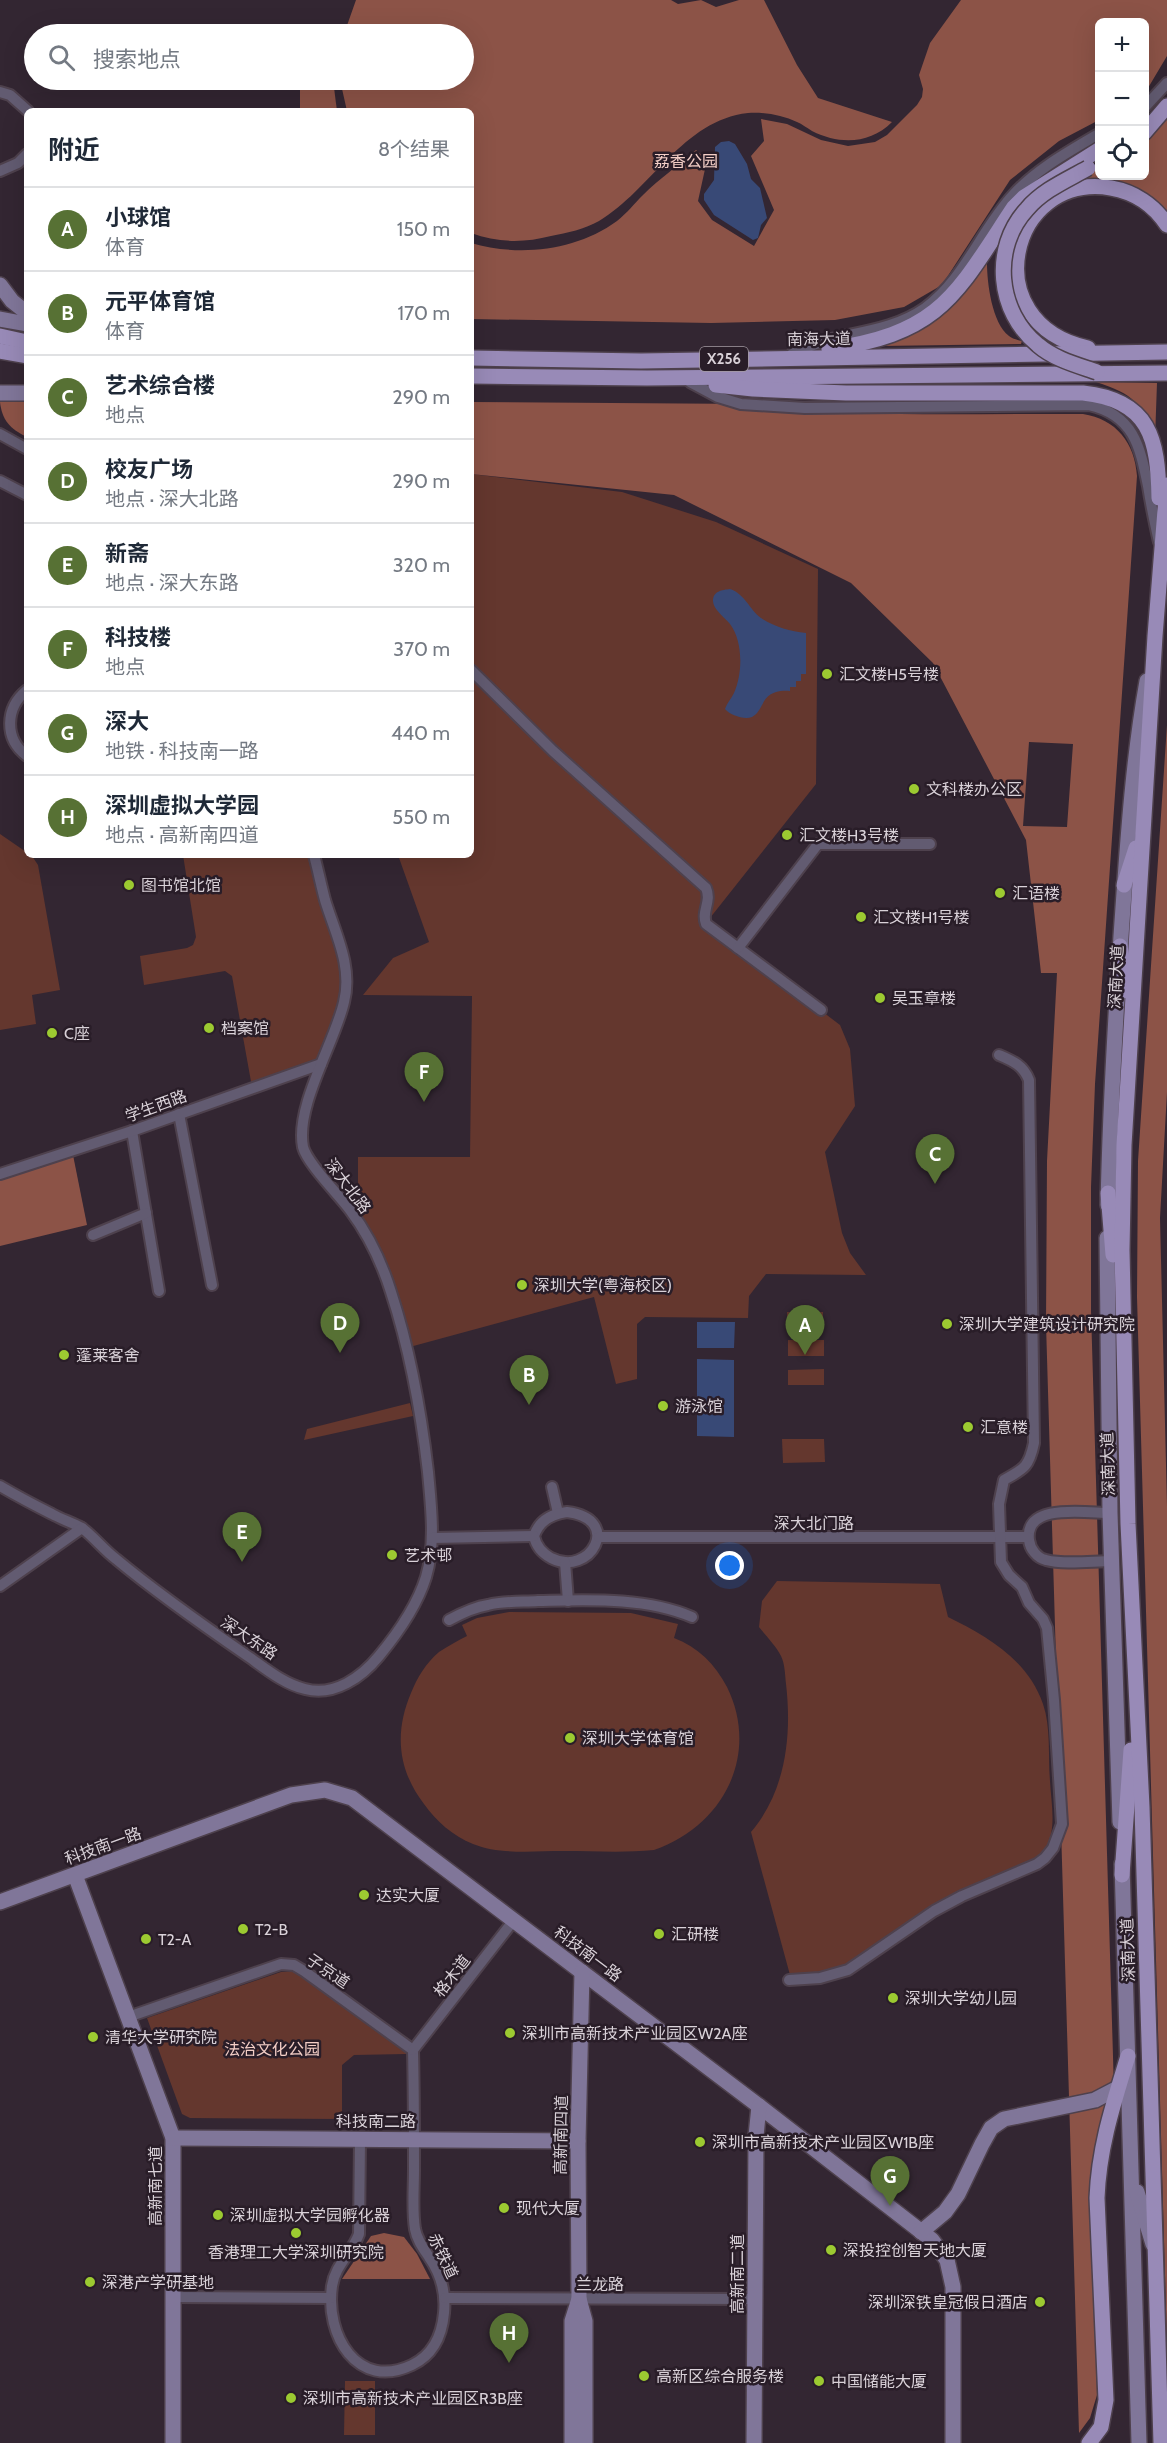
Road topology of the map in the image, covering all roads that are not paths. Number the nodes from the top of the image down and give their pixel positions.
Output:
1 (1167, 83) edge
2 (0, 92) edge
3 (1149, 103) edge
4 (25, 108) edge
5 (1165, 109) edge
6 (1149, 119) edge
7 (1149, 127) edge
8 (1095, 136) edge
9 (1095, 152) edge
10 (24, 157) edge
11 (1094, 165) edge
12 (0, 171) edge
13 (1167, 225) edge
14 (0, 285) edge
15 (24, 311) edge
16 (3, 322) edge
17 (24, 324) edge
18 (0, 336) edge
19 (24, 341) edge
20 (0, 351) edge
21 (1115, 352) junction
22 (1167, 352) edge
23 (792, 354) junction
24 (24, 355) edge
25 (474, 357) edge
26 (761, 358) junction
27 (1097, 372) junction
28 (1167, 373) edge
29 (474, 376) edge
30 (647, 378) junction
31 (0, 382) edge
32 (690, 382) junction
33 (0, 393) edge
34 (22, 393) edge
35 (0, 434) edge
36 (24, 446) edge
37 (0, 481) edge
38 (1167, 485) edge
39 (24, 493) edge
40 (1161, 554) junction
41 (1155, 636) junction
42 (474, 673) edge
43 (24, 693) edge
44 (24, 753) edge
45 (1143, 822) junction
46 (930, 844) dead end
47 (315, 858) edge
48 (1124, 885) junction
49 (1120, 946) junction
50 (738, 948) junction
51 (821, 1010) dead end
52 (1131, 1025) junction
53 (999, 1055) dead end
54 (321, 1064) junction
55 (179, 1114) junction
56 (132, 1131) junction
57 (0, 1174) edge
58 (1108, 1193) junction
59 (146, 1213) junction
60 (93, 1235) dead end
61 (212, 1285) dead end
62 (159, 1291) dead end
63 (1124, 1392) junction
64 (0, 1486) edge
65 (552, 1487) dead end
66 (558, 1513) junction
67 (1110, 1514) junction
68 (82, 1528) junction
69 (534, 1536) junction
70 (599, 1537) junction
71 (999, 1537) junction
72 (1029, 1537) junction
73 (432, 1538) junction
74 (565, 1562) junction
75 (1112, 1562) junction
76 (0, 1586) edge
77 (568, 1601) junction
78 (692, 1617) dead end
79 (449, 1620) dead end
80 (1135, 1687) junction
81 (75, 1875) junction
82 (1122, 1875) junction
83 (0, 1902) edge
84 (514, 1920) junction
85 (582, 1972) junction
86 (789, 1980) dead end
87 (128, 2017) junction
88 (413, 2050) junction
89 (1128, 2056) junction
90 (1118, 2088) junction
91 (759, 2106) junction
92 (173, 2138) junction
93 (360, 2139) junction
94 (414, 2139) junction
95 (578, 2141) junction
96 (1131, 2172) junction
97 (921, 2232) junction
98 (1156, 2256) junction
99 (173, 2297) junction
100 (331, 2298) junction
101 (445, 2298) junction
102 (579, 2299) junction
103 (755, 2299) junction
104 (172, 2443) edge
105 (572, 2443) edge
106 (585, 2443) edge
107 (754, 2443) edge
108 (953, 2443) edge
109 (1089, 2443) edge
110 (1139, 2443) edge
111 (1161, 2443) edge

1 - 3 street
2 - 4 street
5 - 6 main road
5 - 7 main road
8 - 23 street
9 - 23 main road
10 - 12 street
11 - 27 main road, bridge
13 - 21 main road
14 - 15 street
16 - 17 street
18 - 19 main road
20 - 24 main road
21 - 22 main road, 南海大道 / X256
21 - 26 main road, 南海大道 / X256, bridge
23 - 26 main road
25 - 26 main road, 南海大道 / X256
27 - 28 main road, X256
27 - 30 main road, X256
29 - 30 main road, X256
30 - 32 main road
31 - 34 street
32 - 40 street
32 - 40 main road
33 - 34 street
35 - 36 street
37 - 39 street
38 - 40 main road, 深南大道
40 - 41 main road, 深南大道
41 - 45 main road, 深南大道
41 - 48 street
42 - 50 street
43 - 44 street
45 - 48 main road
45 - 52 main road, 深南大道
46 - 50 street
47 - 54 street, 深大北路
48 - 49 street
49 - 52 main road
49 - 58 street
50 - 51 street
52 - 63 main road, 深南大道
53 - 71 street
54 - 55 street, 学生西路
54 - 73 street, 深大北路
55 - 56 street, 学生西路
55 - 61 street
56 - 57 street, 学生西路
56 - 59 street
58 - 63 main road
58 - 67 street
59 - 60 street
59 - 62 street
63 - 80 main road, 深南大道
64 - 68 street, 深大东路
65 - 66 street
66 - 69 street
66 - 70 street
67 - 72 street
67 - 75 street
68 - 73 street, 深大东路
68 - 76 street
69 - 73 street
69 - 74 street
70 - 71 street, 深大北门路
70 - 74 street
71 - 72 street, 深大北门路
71 - 86 street
72 - 75 street
74 - 77 street
75 - 82 street
77 - 78 street
77 - 79 street
80 - 82 main road
80 - 98 main road, 深南大道
81 - 83 street, 科技南一路
81 - 84 street, 科技南一路
81 - 87 street, 高新南七道
82 - 89 street
84 - 85 street, 科技南一路
84 - 88 street, 格木道
85 - 91 street, 科技南一路
85 - 95 street, 高新南四道
87 - 88 street, 子京道
87 - 92 street, 高新南七道
88 - 94 street
89 - 90 main road
89 - 96 street
90 - 97 street
90 - 109 main road
91 - 97 street, 科技南一路
91 - 103 street, 高新南二道
92 - 93 street, 科技南二路
92 - 99 street, 高新南七道
93 - 94 street, 科技南二路
93 - 100 street, 赤铁道
94 - 95 street, 科技南二路
94 - 101 street, 赤铁道
95 - 102 street, 高新南四道
96 - 98 street
96 - 110 street
97 - 108 street, 科技南一路
98 - 111 main road, 深南大道
99 - 100 street
99 - 104 street, 高新南七道
100 - 101 street, 赤铁道
101 - 102 street, 兰龙路
102 - 103 street, 兰龙路
102 - 105 street, 高新南四道
102 - 106 street, 高新南四道
103 - 107 street, 高新南二道

